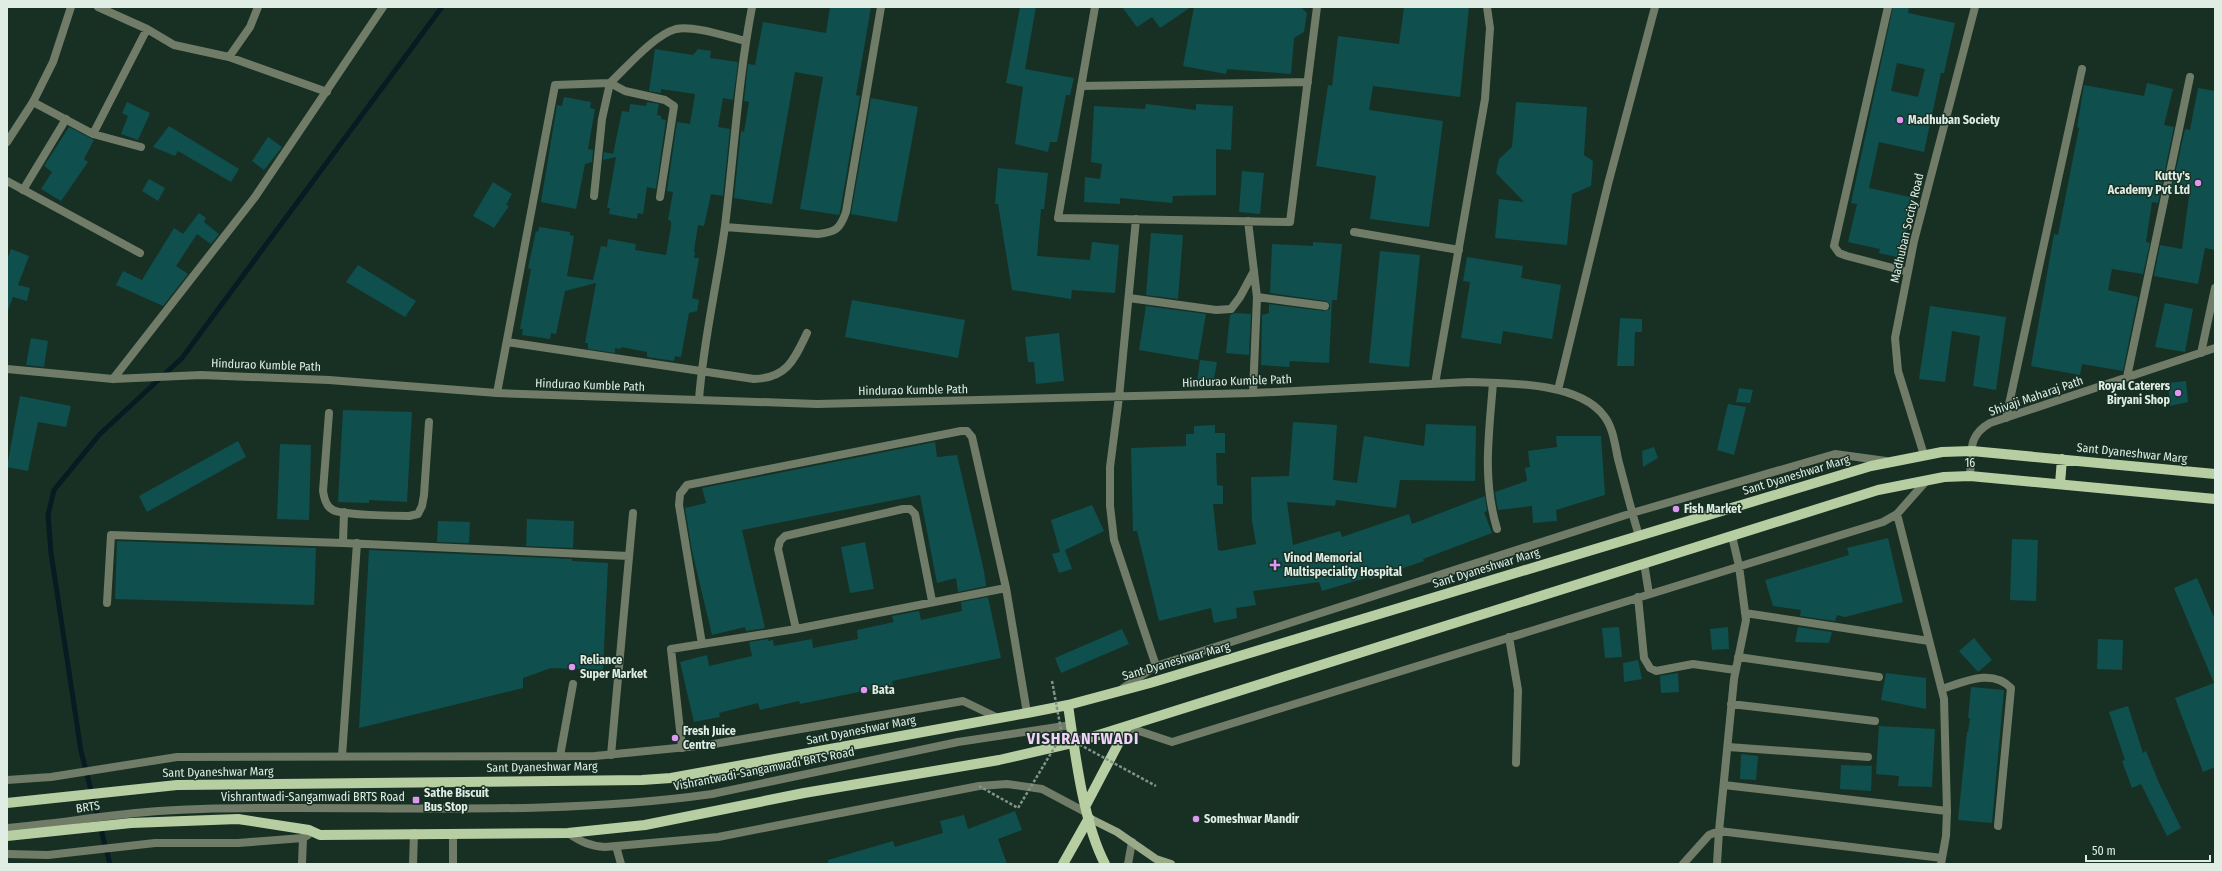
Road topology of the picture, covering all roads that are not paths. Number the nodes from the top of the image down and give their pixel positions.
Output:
1 (71, 7) edge
2 (98, 7) edge
3 (258, 7) edge
4 (383, 7) edge
5 (752, 7) edge
6 (881, 7) edge
7 (1095, 7) edge
8 (1317, 7) edge
9 (1487, 7) edge
10 (1655, 7) edge
11 (1888, 7) edge
12 (1975, 7) edge
13 (147, 29) junction
14 (746, 41) junction
15 (229, 57) junction
16 (2082, 69) dead end
17 (2190, 77) dead end
18 (1308, 82) junction
19 (610, 83) junction
20 (1081, 86) junction
21 (326, 92) junction
22 (33, 102) junction
23 (66, 119) junction
24 (93, 134) junction
25 (7, 142) edge
26 (141, 146) dead end
27 (7, 181) edge
28 (23, 190) junction
29 (594, 196) dead end
30 (660, 197) dead end
31 (1136, 219) junction
32 (1248, 221) junction
33 (725, 227) junction
34 (1354, 232) dead end
35 (1459, 250) junction
36 (140, 253) dead end
37 (1254, 271) junction
38 (1908, 272) junction
39 (2215, 288) edge
40 (1257, 297) junction
41 (1129, 298) junction
42 (1325, 306) dead end
43 (807, 333) dead end
44 (506, 342) junction
45 (2215, 348) edge
46 (2201, 353) junction
47 (7, 369) edge
48 (702, 370) junction
49 (2128, 377) junction
50 (113, 378) junction
51 (1493, 383) junction
52 (1435, 384) junction
53 (1558, 390) junction
54 (497, 393) junction
55 (1253, 393) junction
56 (1119, 397) junction
57 (699, 400) junction
58 (329, 413) dead end
59 (2006, 418) junction
60 (429, 422) dead end
61 (1972, 451) junction
62 (1924, 455) junction
63 (2062, 459) junction
64 (1890, 462) junction
65 (2215, 474) edge
66 (1970, 476) junction
67 (1927, 480) junction
68 (2060, 484) junction
69 (2215, 499) edge
70 (344, 512) junction
71 (632, 513) dead end
72 (1632, 513) junction
73 (1897, 514) junction
74 (1497, 529) dead end
75 (1638, 536) junction
76 (1732, 536) junction
77 (343, 543) junction
78 (357, 544) junction
79 (629, 556) junction
80 (1644, 564) junction
81 (1739, 566) junction
82 (1006, 588) junction
83 (1649, 594) junction
84 (1638, 597) junction
85 (932, 601) junction
86 (107, 603) dead end
87 (1745, 613) junction
88 (796, 629) junction
89 (1509, 637) junction
90 (1929, 641) junction
91 (702, 644) junction
92 (1738, 657) junction
93 (1156, 666) junction
94 (1735, 670) junction
95 (1879, 677) dead end
96 (573, 684) dead end
97 (1942, 689) junction
98 (1119, 691) junction
99 (1731, 704) junction
100 (1068, 705) junction
101 (1027, 713) junction
102 (996, 717) junction
103 (1875, 720) dead end
104 (1071, 725) junction
105 (1128, 727) junction
106 (1073, 743) junction
107 (1728, 747) junction
108 (682, 748) junction
109 (611, 755) junction
110 (342, 756) junction
111 (560, 756) junction
112 (1868, 757) dead end
113 (1516, 763) dead end
114 (7, 780) edge
115 (1724, 785) junction
116 (7, 803) edge
117 (1947, 811) junction
118 (1087, 812) junction
119 (123, 815) joint
120 (1998, 826) dead end
121 (7, 828) edge
122 (1719, 831) junction
123 (414, 833) junction
124 (453, 833) junction
125 (568, 833) junction
126 (306, 834) junction
127 (7, 836) edge
128 (1132, 842) junction
129 (616, 846) junction
130 (7, 854) edge
131 (1942, 861) edge
132 (302, 864) edge
133 (413, 864) edge
134 (453, 864) edge
135 (621, 864) edge
136 (1063, 864) edge
137 (1105, 864) edge
138 (1128, 864) edge
139 (1170, 864) edge
140 (1683, 864) edge
141 (1717, 864) edge

1 - 22 street
2 - 13 street
3 - 15 street
4 - 21 street
5 - 14 street
6 - 33 street
7 - 20 street
8 - 18 street
9 - 35 street
10 - 53 street
11 - 38 street
12 - 38 street, Madhuban Socity Road
13 - 15 street
13 - 24 street
14 - 19 street
14 - 33 street
15 - 21 street
16 - 59 street
17 - 49 street
18 - 20 street
18 - 32 street
19 - 29 street
19 - 30 street
19 - 44 street
20 - 31 street
21 - 50 street
22 - 23 street
22 - 25 street
23 - 24 street
23 - 28 street
24 - 26 street
27 - 28 street
28 - 36 street
31 - 32 street
31 - 41 street
32 - 37 street
33 - 48 street
34 - 35 street
35 - 52 street
37 - 40 street
37 - 41 street
38 - 62 street, Madhuban Socity Road
39 - 46 street
40 - 42 street
40 - 55 street
41 - 56 street
43 - 48 street
44 - 48 street
44 - 54 street
45 - 46 street, Shivaji Maharaj Path
46 - 49 street, Shivaji Maharaj Path
47 - 50 street, Hindurao Kumble Path
48 - 57 street
49 - 59 street, Shivaji Maharaj Path
50 - 54 street, Hindurao Kumble Path
51 - 52 street, Hindurao Kumble Path
51 - 53 street, Hindurao Kumble Path
51 - 74 street
52 - 55 street, Hindurao Kumble Path
53 - 72 street, Hindurao Kumble Path
54 - 57 street, Hindurao Kumble Path
55 - 56 street, Hindurao Kumble Path
56 - 57 street, Hindurao Kumble Path
56 - 93 street
58 - 70 street
59 - 61 street, Shivaji Maharaj Path
60 - 70 street
61 - 62 main road, Sant Dyaneshwar Marg
61 - 63 main road, Sant Dyaneshwar Marg
61 - 66 street, Shivaji Maharaj Path
62 - 64 main road, Sant Dyaneshwar Marg
63 - 65 main road, Sant Dyaneshwar Marg
63 - 68 main road
64 - 72 street
64 - 75 main road, Sant Dyaneshwar Marg
66 - 67 main road, 16
66 - 68 main road, 16
67 - 73 street
67 - 76 main road, 16
68 - 69 main road, 16
70 - 77 street
71 - 79 street
72 - 75 street, Hindurao Kumble Path
72 - 93 street
73 - 81 street
73 - 90 street
75 - 98 main road, Sant Dyaneshwar Marg
76 - 80 main road
76 - 81 street
77 - 78 street
77 - 86 street
78 - 79 street
78 - 110 street
79 - 109 street
80 - 83 street
80 - 105 main road
81 - 83 street
81 - 87 street
82 - 85 street
82 - 91 street
82 - 101 street
83 - 84 street
84 - 89 street
84 - 94 street
85 - 88 street
85 - 88 street
87 - 90 street
87 - 92 street
88 - 91 street
89 - 105 street
89 - 113 street
90 - 97 street
91 - 108 street
92 - 94 street
92 - 95 street
93 - 98 street
94 - 99 street
96 - 111 street
97 - 117 street
97 - 120 street
98 - 100 main road, Sant Dyaneshwar Marg
99 - 103 street
99 - 107 street
100 - 101 main road, Sant Dyaneshwar Marg
100 - 104 main road
101 - 102 main road, Sant Dyaneshwar Marg
102 - 108 street
102 - 116 main road, Sant Dyaneshwar Marg
104 - 106 main road
104 - 119 street, Vishrantwadi-Sangamwadi BRTS Road
105 - 106 main road
105 - 118 main road
106 - 118 main road
106 - 125 main road
107 - 112 street
107 - 115 street
108 - 109 street
109 - 111 street
110 - 111 street
110 - 114 street
115 - 117 street
115 - 122 street
117 - 131 street
118 - 128 main road
118 - 129 street
118 - 136 main road
118 - 137 main road
119 - 121 street, BRTS
122 - 131 street
122 - 140 street
122 - 141 street
123 - 124 main road
123 - 126 main road
123 - 133 street
124 - 125 main road
124 - 134 street
125 - 129 street
126 - 127 main road
126 - 130 street
126 - 132 street
128 - 138 street
128 - 139 main road
129 - 135 street

